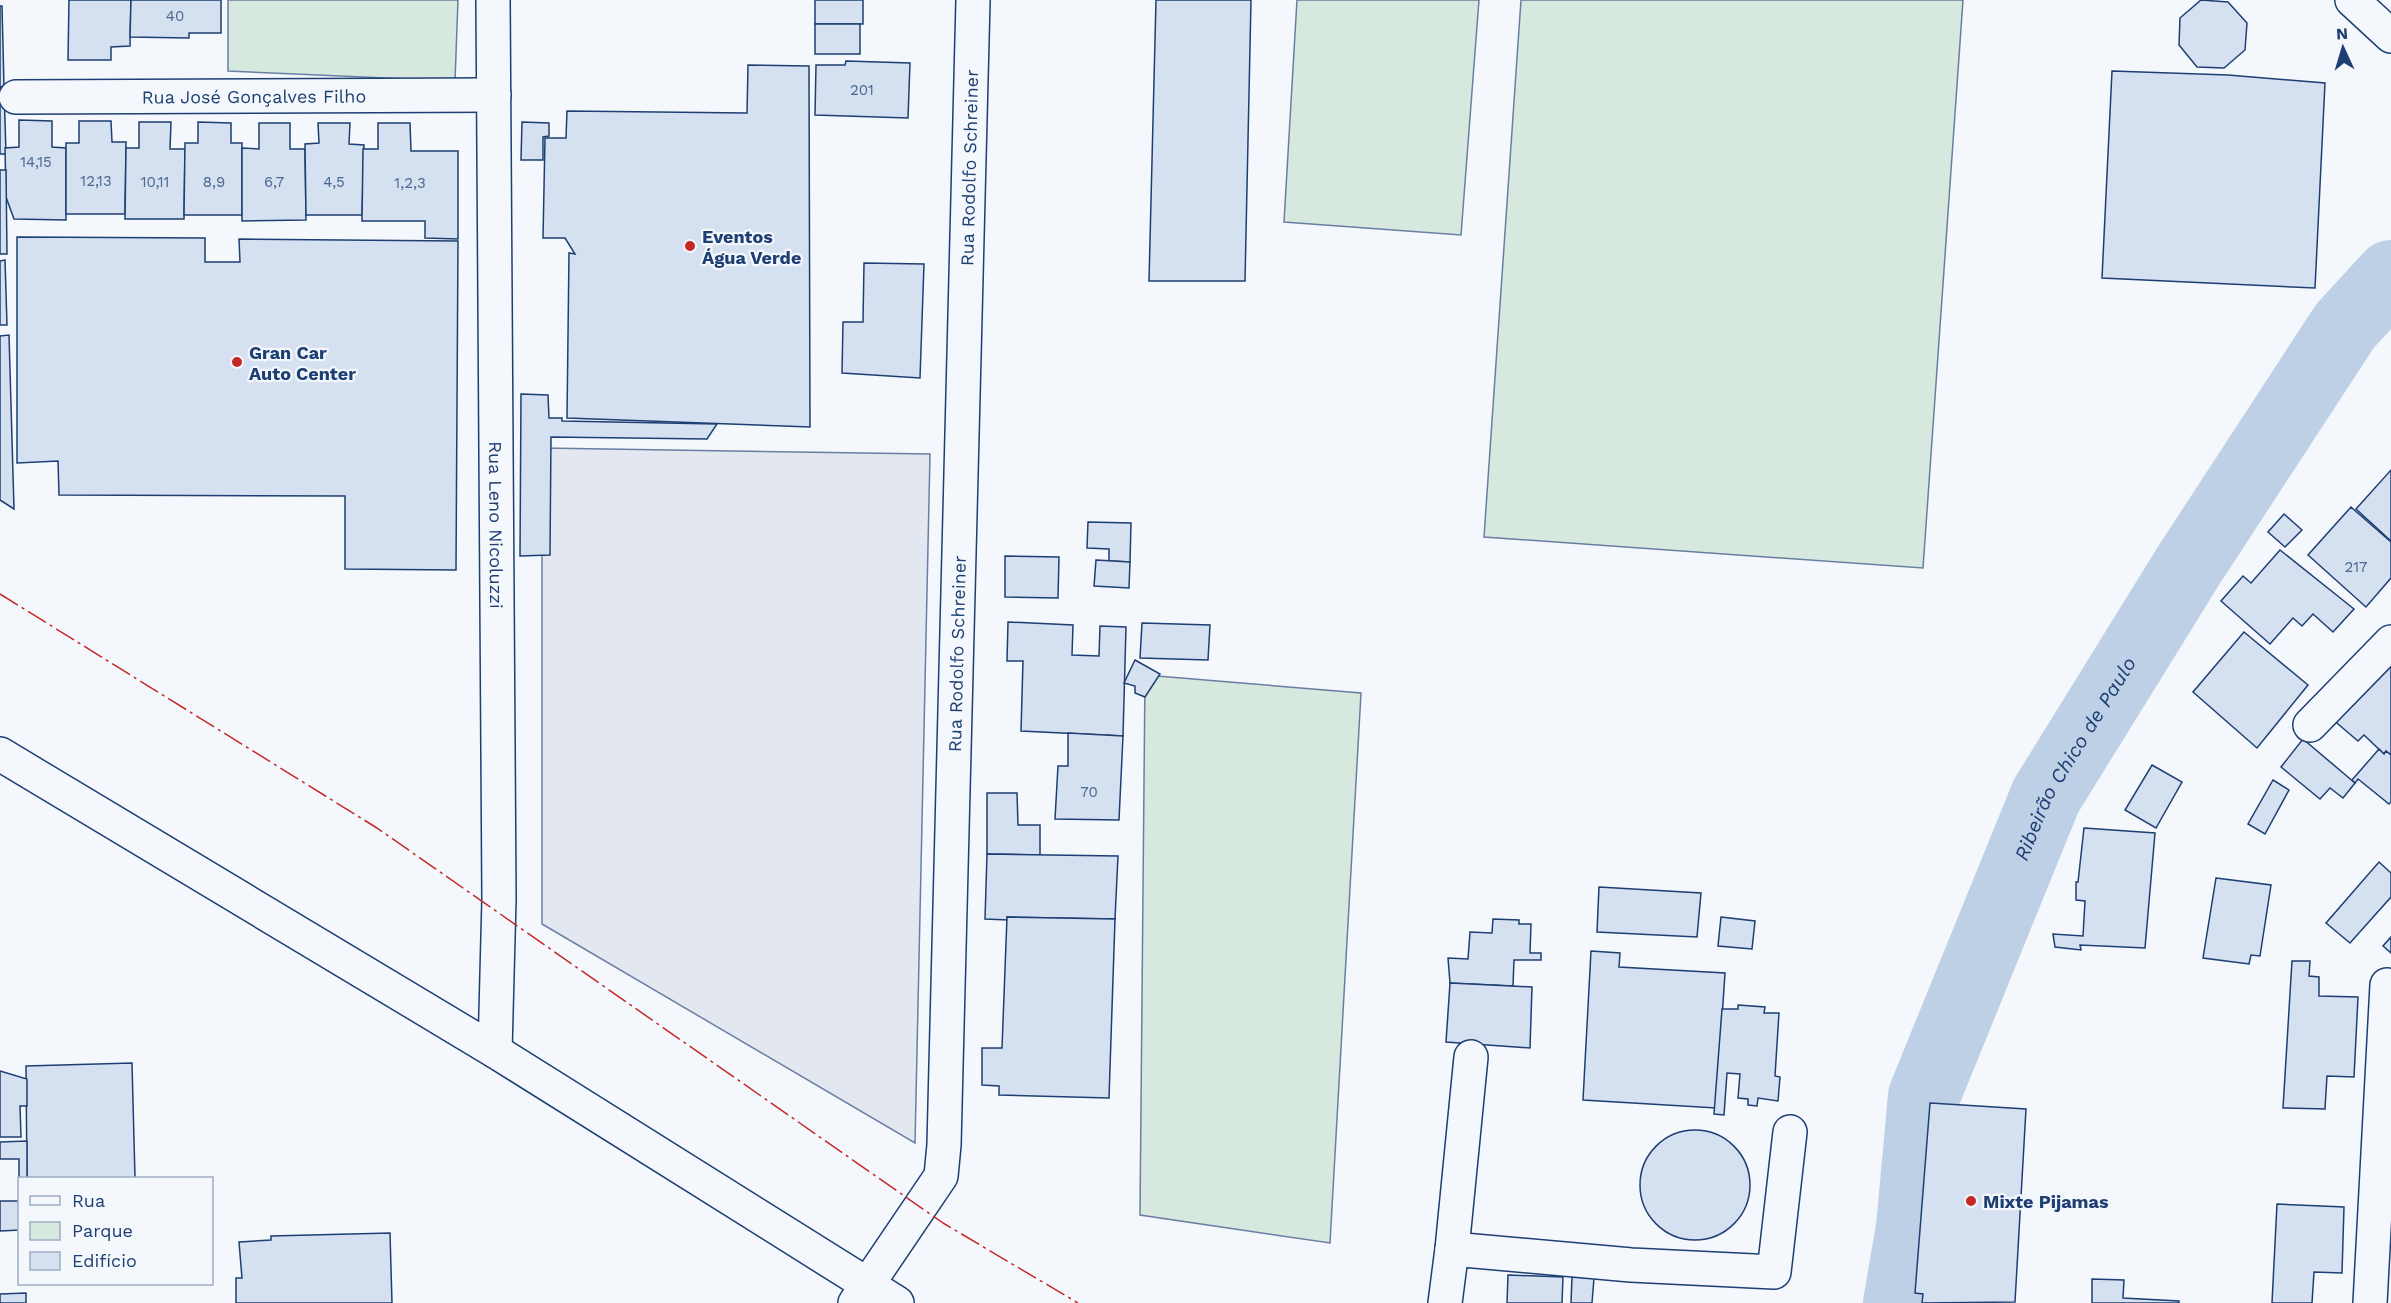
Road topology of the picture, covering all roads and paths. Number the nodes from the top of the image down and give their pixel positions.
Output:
1 (493, 0) edge
2 (973, 0) edge
3 (2352, 0) edge
4 (2391, 36) edge
5 (494, 95) junction
6 (16, 97) dead end
7 (2391, 642) edge
8 (2310, 725) dead end
9 (0, 754) edge
10 (2386, 985) dead end
11 (495, 1051) junction
12 (1471, 1057) dead end
13 (1790, 1132) dead end
14 (1452, 1249) junction
15 (862, 1294) edge
16 (897, 1303) edge
17 (1445, 1303) edge
18 (2370, 1303) edge

1 - 5 main road, Rua Leno Nicoluzzi
2 - 15 main road, Rua Rodolfo Schreiner
3 - 4 main road
5 - 6 main road, Rua José Gonçalves Filho
5 - 11 main road, Rua Leno Nicoluzzi
7 - 8 main road
9 - 11 main road
10 - 18 main road
11 - 15 main road
12 - 14 main road
13 - 14 main road
14 - 17 main road
15 - 16 main road

